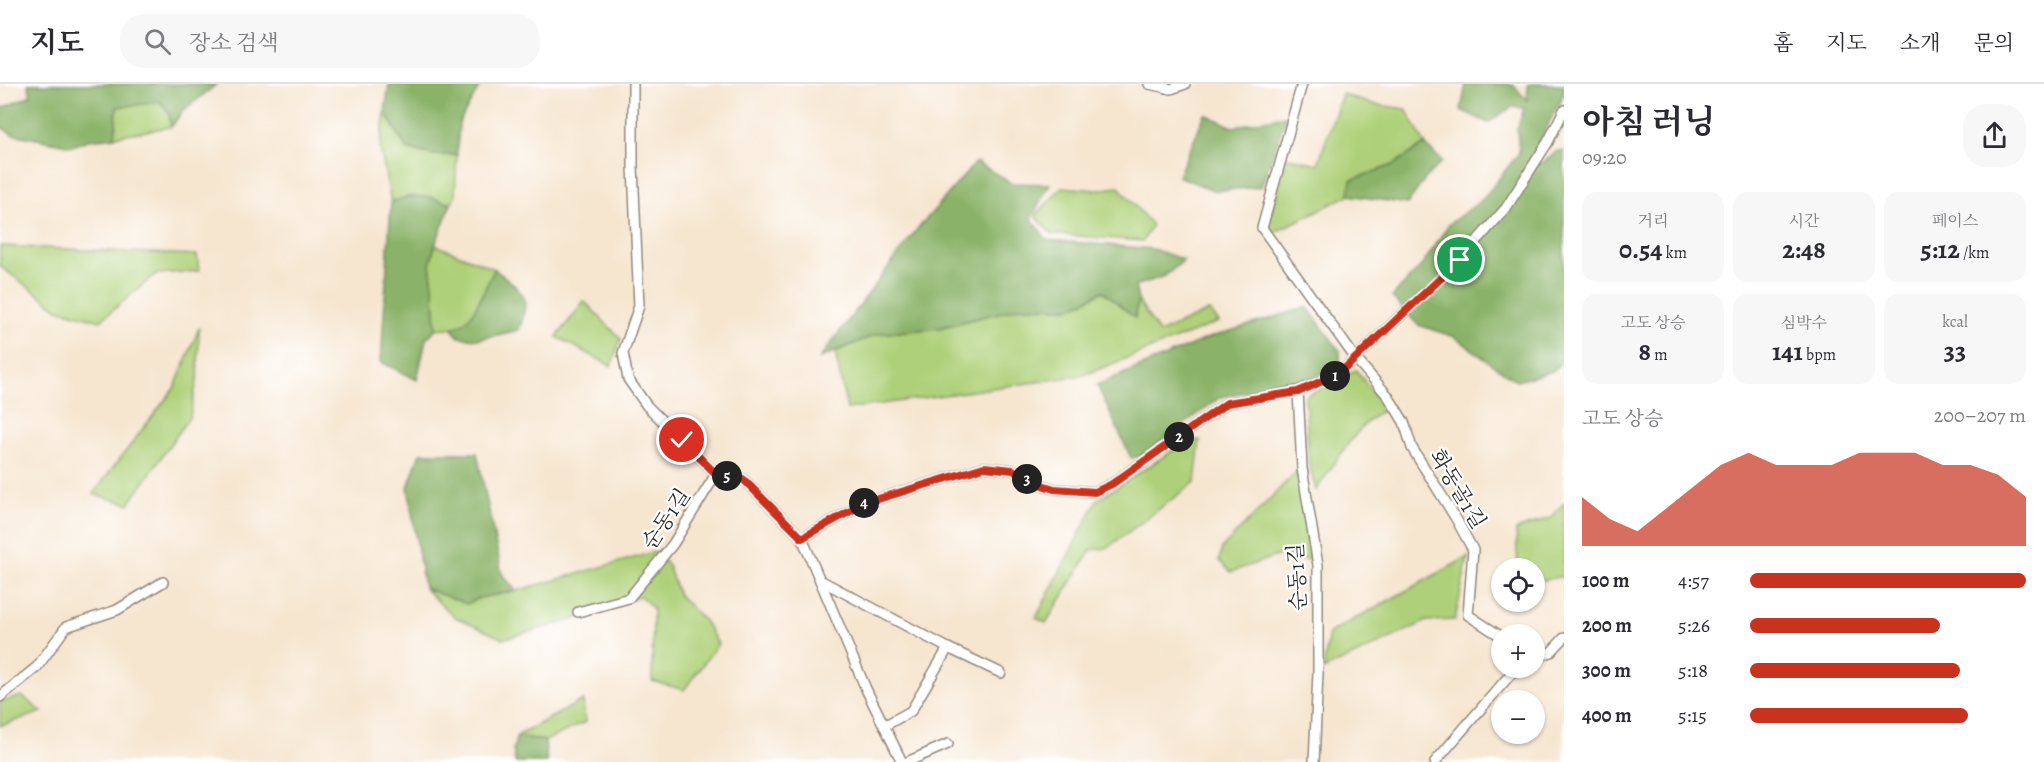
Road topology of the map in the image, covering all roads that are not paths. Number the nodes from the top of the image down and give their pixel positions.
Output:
1 (633, 84) edge
2 (1149, 84) edge
3 (1185, 84) edge
4 (1302, 84) edge
5 (1564, 110) edge
6 (1356, 359) junction
7 (1298, 392) junction
8 (716, 474) junction
9 (802, 538) junction
10 (820, 580) junction
11 (163, 582) dead end
12 (578, 612) dead end
13 (1491, 630) edge
14 (1564, 638) edge
15 (948, 648) junction
16 (1545, 654) edge
17 (1001, 673) dead end
18 (1507, 678) edge
19 (0, 697) edge
20 (884, 726) junction
21 (948, 744) dead end
22 (902, 762) edge
23 (908, 762) edge
24 (1314, 762) edge
25 (1435, 762) edge

1 - 8 street
2 - 3 street
4 - 6 street
5 - 6 street
6 - 7 street
6 - 13 street, 화동골1길
7 - 9 street
7 - 24 street, 순동1길
8 - 9 street, 순동1길
8 - 12 street, 순동1길
9 - 10 street, 순동1길
10 - 15 street
10 - 20 street, 순동1길
11 - 19 street
14 - 16 street
15 - 17 street
15 - 20 street
18 - 25 street
20 - 22 street, 순동1길
21 - 23 street

